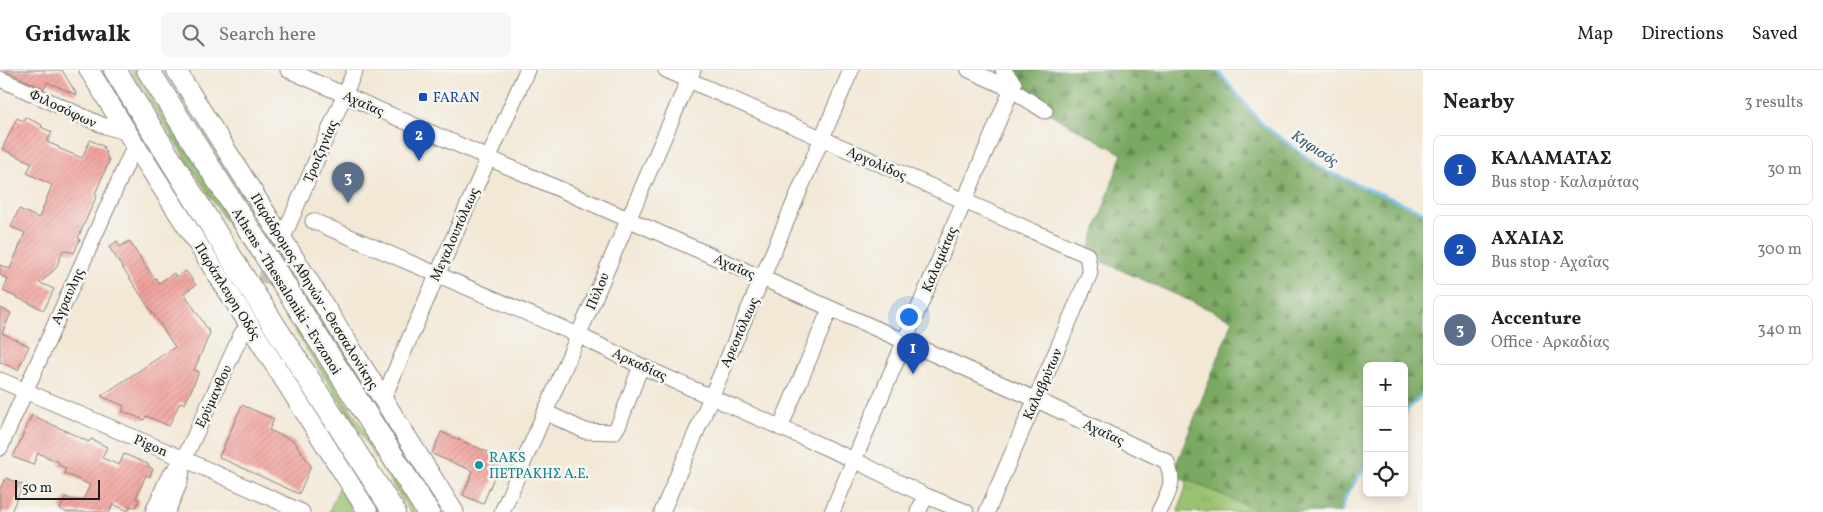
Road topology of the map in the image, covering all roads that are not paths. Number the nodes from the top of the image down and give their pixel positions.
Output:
1 (89, 70) edge
2 (115, 70) edge
3 (148, 70) edge
4 (176, 70) edge
5 (288, 70) edge
6 (355, 70) edge
7 (527, 70) edge
8 (666, 70) edge
9 (851, 70) edge
10 (969, 70) edge
11 (1003, 70) edge
12 (690, 75) edge
13 (0, 79) edge
14 (1011, 89) junction
15 (345, 94) junction
16 (1046, 111) dead end
17 (822, 138) junction
18 (131, 139) junction
19 (487, 158) junction
20 (964, 201) junction
21 (628, 218) junction
22 (313, 221) dead end
23 (285, 233) tunnel mouth
24 (1086, 255) joint
25 (437, 274) junction
26 (762, 278) junction
27 (830, 309) junction
28 (242, 333) dead end
29 (578, 335) junction
30 (903, 342) junction
31 (642, 366) junction
32 (0, 380) edge
33 (25, 390) junction
34 (711, 396) junction
35 (383, 399) junction
36 (1035, 399) junction
37 (545, 412) junction
38 (780, 428) junction
39 (0, 448) edge
40 (184, 459) junction
41 (854, 460) junction
42 (926, 496) junction
43 (153, 512) edge
44 (167, 512) edge
45 (302, 512) edge
46 (368, 512) edge
47 (394, 512) edge
48 (428, 512) edge
49 (454, 512) edge
50 (502, 512) edge
51 (662, 512) edge
52 (832, 512) edge
53 (918, 512) edge
54 (966, 512) edge
55 (987, 512) edge
56 (1159, 512) edge

1 - 18 main road, Παράπλευρη Οδός
2 - 47 highway, Athens - Thessaloniki - Evzonoi
3 - 48 highway, Athens - Thessaloniki - Evzonoi
4 - 35 main road, Παράδρομος Αθηνών - Θεσσαλονίκης
5 - 15 street, Αχαΐας
6 - 15 street, Τροιζηνίας
7 - 19 street, Μεγαλουπόλεως
8 - 12 street, Αργολίδος
9 - 17 street, Αρεοπόλεως
10 - 14 street
11 - 14 street
12 - 17 street, Αργολίδος
12 - 21 street, Πύλου
13 - 18 street, Φιλοσόφων
14 - 16 street
14 - 20 street, Καλαμάτας
15 - 19 street, Αχαΐας
15 - 23 street, Τροιζηνίας
17 - 20 street, Αργολίδος
17 - 26 street, Αρεοπόλεως
18 - 33 street, Αγραυλης
18 - 46 main road, Παράπλευρη Οδός
19 - 21 street, Αχαΐας
19 - 25 street, Μεγαλουπόλεως
20 - 24 street, Αργολίδος
20 - 30 street, Καλαμάτας
21 - 26 street, Αχαΐας
21 - 29 street, Πύλου
22 - 25 street, Αρκαδίας
24 - 36 street, Καλαβρύτων
25 - 29 street, Αρκαδίας
25 - 35 street, Μεγαλουπόλεως
26 - 27 street, Αχαΐας
26 - 34 street, Αρεοπόλεως
27 - 30 street, Αχαΐας
27 - 38 street
28 - 40 street, Ερύμανθου
29 - 31 street, Αρκαδίας
29 - 37 street, Πύλου
30 - 36 street, Αχαΐας
30 - 41 street, Καλαμάτας
31 - 34 street, Αρκαδίας
31 - 37 street
32 - 33 street, Pigon
33 - 39 street, Αγραυλης
33 - 40 street, Pigon
34 - 38 street, Αρκαδίας
34 - 51 street, Αρεοπόλεως
35 - 49 main road, Παράδρομος Αθηνών - Θεσσαλονίκης
36 - 55 street, Καλαβρύτων
36 - 56 street, Αχαΐας
37 - 50 street, Πύλου
38 - 41 street, Αρκαδίας
40 - 43 street, Ερύμανθου
40 - 44 street, Ερύμανθου
40 - 45 street, Pigon
41 - 42 street, Αρκαδίας
41 - 52 street, Καλαμάτας
42 - 53 street
42 - 54 street, Αρκαδίας

